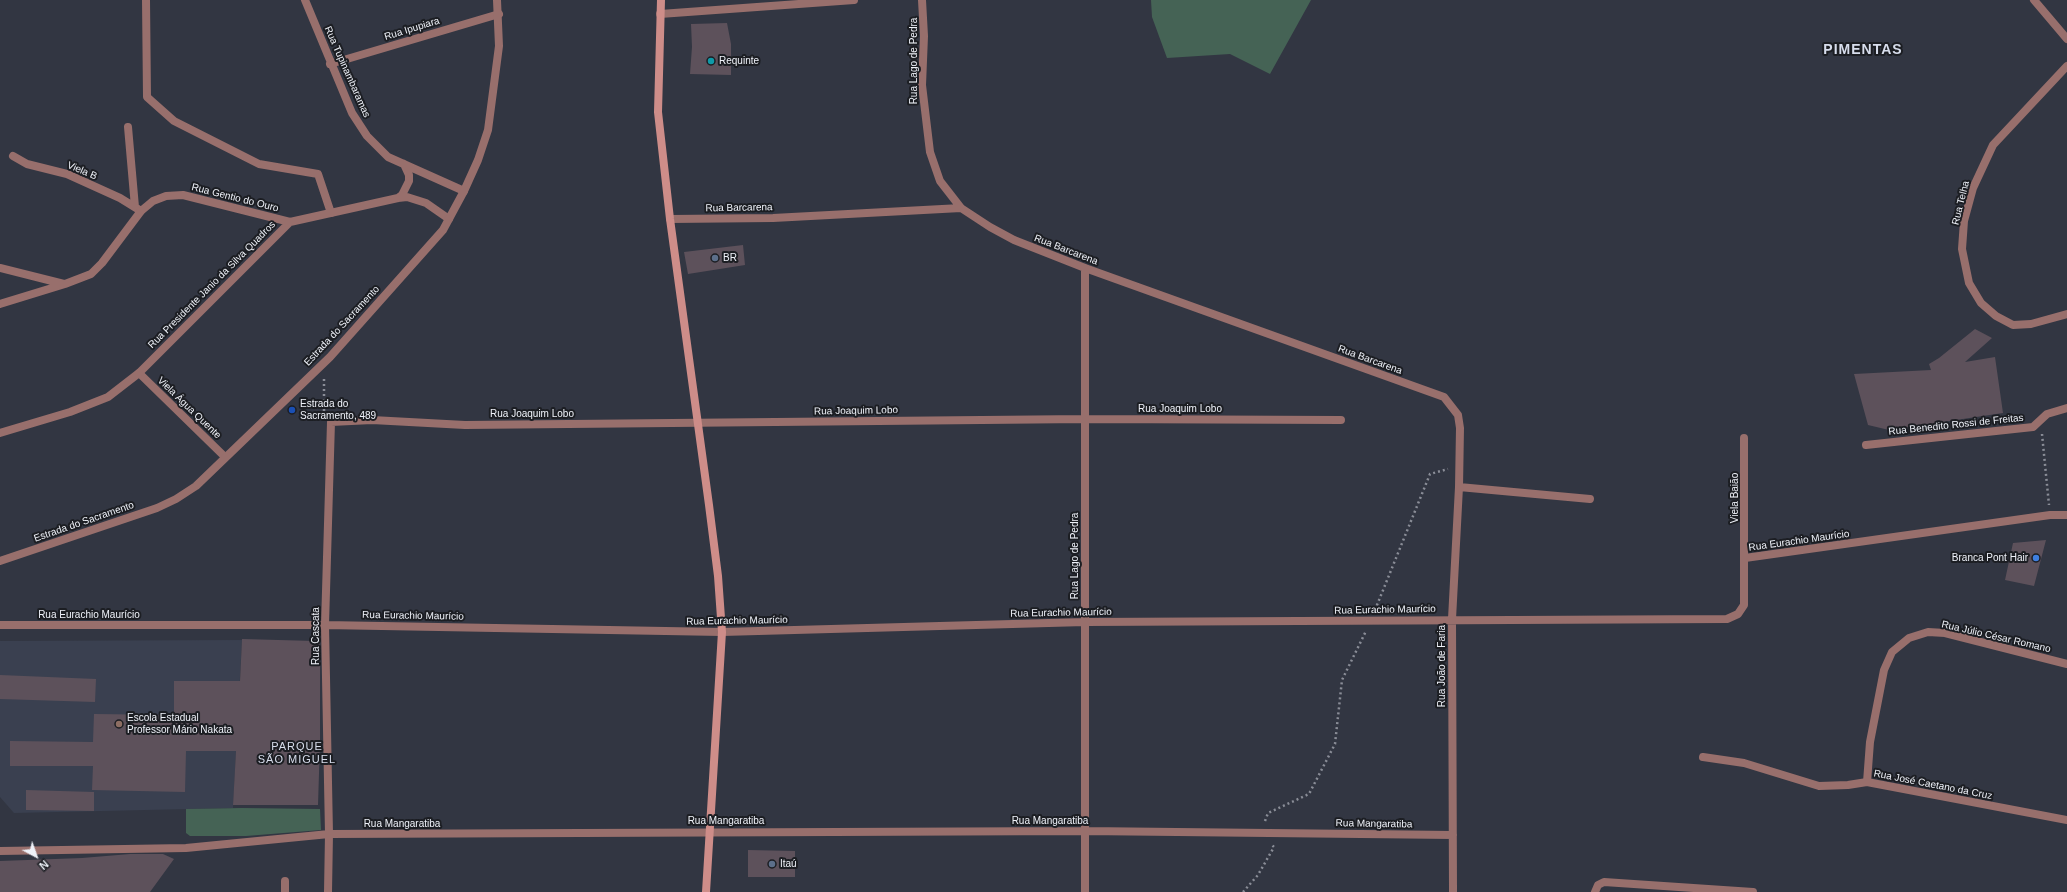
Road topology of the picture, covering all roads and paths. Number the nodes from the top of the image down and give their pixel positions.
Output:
1 (146, 0) edge
2 (305, 0) edge
3 (497, 0) edge
4 (660, 0) edge
5 (854, 0) edge
6 (922, 0) edge
7 (2034, 0) edge
8 (499, 14) junction
9 (660, 14) junction
10 (2067, 39) edge
11 (330, 64) junction
12 (2067, 66) edge
13 (128, 127) dead end
14 (13, 156) dead end
15 (404, 164) junction
16 (464, 191) junction
17 (398, 198) junction
18 (961, 208) junction
19 (138, 209) junction
20 (331, 213) junction
21 (449, 219) junction
22 (670, 219) junction
23 (290, 222) junction
24 (0, 268) edge
25 (1084, 268) junction
26 (65, 284) junction
27 (0, 304) edge
28 (2067, 314) edge
29 (140, 373) junction
30 (324, 377) dead end
31 (1444, 397) joint
32 (2067, 408) edge
33 (1085, 418) junction
34 (1341, 420) dead end
35 (2041, 420) junction
36 (331, 422) junction
37 (697, 423) junction
38 (0, 433) edge
39 (1744, 438) dead end
40 (1866, 446) dead end
41 (226, 457) junction
42 (1460, 465) junction
43 (1459, 487) junction
44 (1590, 499) dead end
45 (2050, 515) junction
46 (2067, 515) edge
47 (1745, 558) junction
48 (0, 561) edge
49 (1452, 619) junction
50 (1371, 620) junction
51 (1085, 622) junction
52 (0, 624) edge
53 (326, 625) junction
54 (722, 632) junction
55 (2067, 664) edge
56 (1703, 757) dead end
57 (1867, 782) junction
58 (2067, 820) edge
59 (708, 831) junction
60 (1086, 831) junction
61 (1261, 833) junction
62 (329, 834) junction
63 (1453, 834) junction
64 (0, 851) edge
65 (286, 881) dead end
66 (285, 892) edge
67 (328, 892) edge
68 (706, 892) edge
69 (1085, 892) edge
70 (1243, 892) edge
71 (1453, 892) edge
72 (1595, 892) edge
73 (1753, 892) edge

1 - 20 street
2 - 11 street, Rua Tupinambaramas
3 - 8 street, Estrada do Sacramento
4 - 9 main road
5 - 9 street
6 - 18 street, Rua Lago de Pedra
7 - 10 street
8 - 11 street, Rua Ipupiara
8 - 16 street, Estrada do Sacramento
9 - 22 main road
11 - 15 street, Rua Tupinambaramas
12 - 28 street, Rua Telha
13 - 19 street
14 - 19 street, Viela B
15 - 16 street, Rua Tupinambaramas
15 - 17 street
16 - 21 street, Estrada do Sacramento
17 - 20 street, Rua Presidente Janio da Silva Quadros
17 - 21 street, Rua Presidente Janio da Silva Quadros
18 - 22 street, Rua Barcarena
18 - 25 street, Rua Barcarena
19 - 23 street, Rua Gentio do Ouro
19 - 26 street, Rua Gentio do Ouro
20 - 23 street, Rua Presidente Janio da Silva Quadros
21 - 41 street, Estrada do Sacramento
22 - 37 main road
23 - 29 street, Rua Presidente Janio da Silva Quadros
24 - 26 street
25 - 31 street, Rua Barcarena
25 - 33 street, Rua Lago de Pedra
26 - 27 street, Rua Gentio do Ouro
29 - 38 street, Rua Presidente Janio da Silva Quadros
29 - 41 street, Viela Água Quente
30 - 36 path
31 - 42 street, Rua João de Faria
32 - 35 street, Rua Benedito Rossi de Freitas
33 - 34 street, Rua Joaquim Lobo
33 - 37 street, Rua Joaquim Lobo
33 - 51 street, Rua Lago de Pedra
35 - 40 street, Rua Benedito Rossi de Freitas
35 - 45 path
36 - 37 street, Rua Joaquim Lobo
36 - 53 street, Rua Cascata
37 - 54 main road
39 - 47 street, Viela Baião
41 - 48 street, Estrada do Sacramento
42 - 43 street, Rua João de Faria
42 - 50 path
43 - 44 street
43 - 49 street, Rua João de Faria
45 - 46 street, Rua Eurachio Maurício
45 - 47 street, Rua Eurachio Maurício
47 - 49 street, Rua Eurachio Maurício
49 - 50 street, Rua Eurachio Maurício
49 - 63 street, Rua João de Faria
50 - 51 street, Rua Eurachio Maurício
50 - 61 path
51 - 54 street, Rua Eurachio Maurício
51 - 60 street, Rua Lago de Pedra
52 - 53 street, Rua Eurachio Maurício
53 - 54 street, Rua Eurachio Maurício
53 - 62 street, Rua Cascata
54 - 59 main road
55 - 57 street, Rua Júlio César Romano
56 - 57 street, Rua José Caetano da Cruz
57 - 58 street, Rua José Caetano da Cruz
59 - 60 street, Rua Mangaratiba
59 - 62 street, Rua Mangaratiba
59 - 68 main road
60 - 61 street, Rua Mangaratiba
60 - 69 street, Rua Lago de Pedra
61 - 63 street, Rua Mangaratiba
61 - 70 path
62 - 64 street, Rua Mangaratiba
62 - 67 street, Rua Cascata
63 - 71 street, Rua João de Faria
65 - 66 street
72 - 73 street

